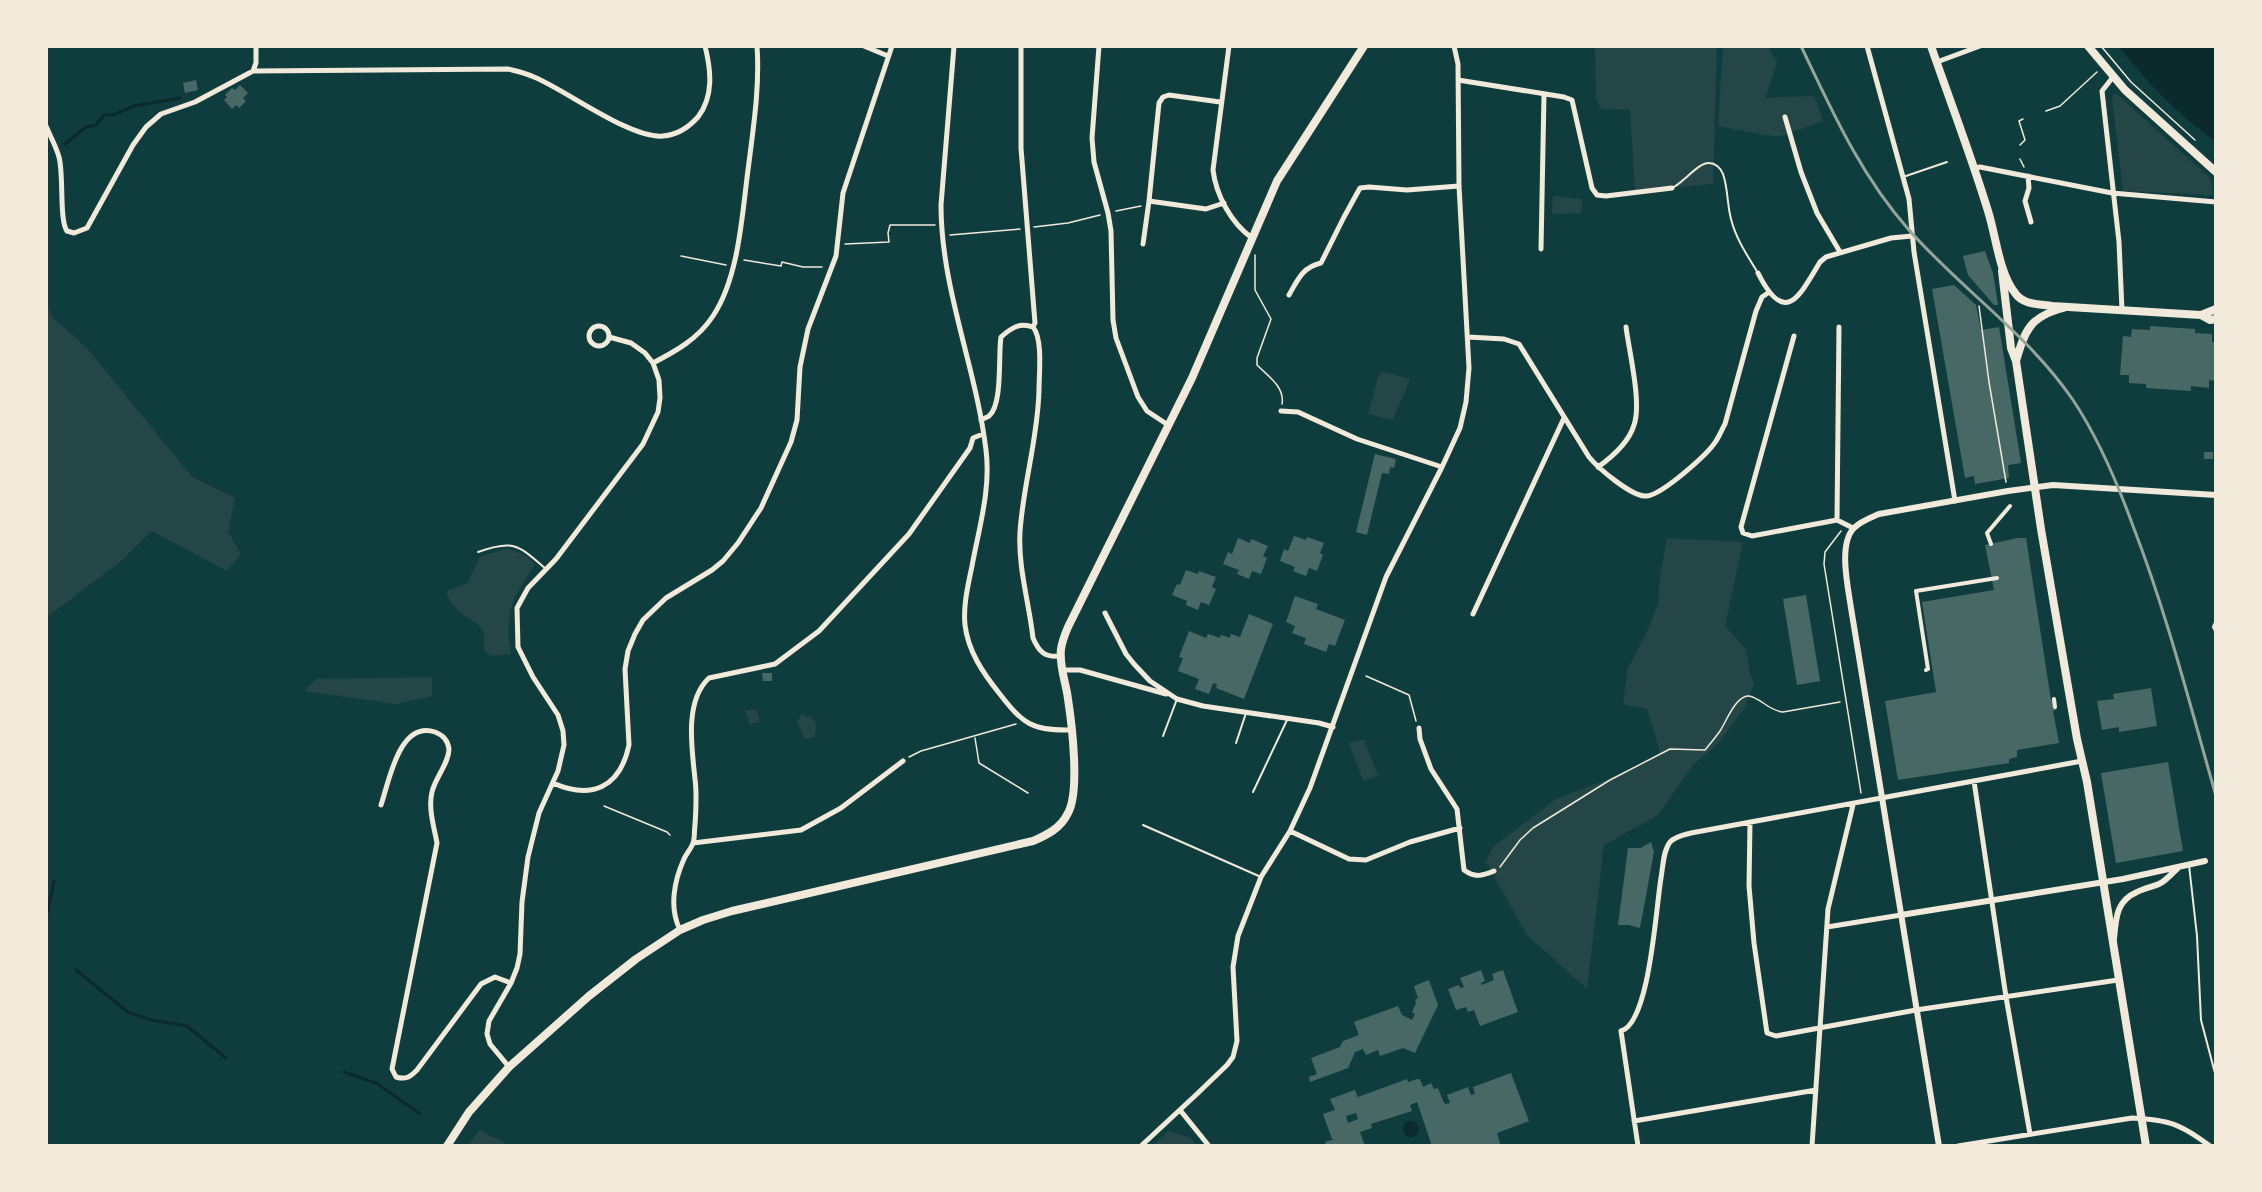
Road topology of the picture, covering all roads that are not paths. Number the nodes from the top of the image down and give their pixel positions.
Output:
1 (256, 46) edge
2 (705, 46) edge
3 (757, 46) edge
4 (864, 46) edge
5 (892, 46) edge
6 (954, 46) edge
7 (1021, 46) edge
8 (1099, 46) edge
9 (1229, 46) edge
10 (1364, 46) edge
11 (1454, 46) edge
12 (1867, 46) edge
13 (1931, 46) edge
14 (1980, 46) edge
15 (2088, 46) edge
16 (888, 56) junction
17 (1937, 62) junction
18 (253, 71) junction
19 (2113, 77) junction
20 (1458, 80) junction
21 (1545, 94) junction
22 (1220, 102) junction
23 (1785, 117) dead end
24 (46, 126) edge
25 (1947, 162) dead end
26 (1974, 168) junction
27 (2216, 172) edge
28 (2028, 176) junction
29 (1903, 177) junction
30 (1459, 186) junction
31 (1672, 188) joint
32 (2112, 194) junction
33 (1149, 201) junction
34 (2216, 202) edge
35 (1224, 203) junction
36 (2031, 222) dead end
37 (1912, 236) junction
38 (1252, 238) junction
39 (1143, 244) dead end
40 (1541, 249) dead end
41 (1840, 252) junction
42 (2002, 266) junction
43 (1758, 273) joint
44 (1768, 293) junction
45 (1289, 295) dead end
46 (2066, 308) junction
47 (2216, 309) edge
48 (2122, 310) junction
49 (2201, 315) junction
50 (2214, 321) edge
51 (1033, 327) junction
52 (1626, 327) dead end
53 (1839, 327) dead end
54 (1794, 336) dead end
55 (609, 337) dead end
56 (1468, 337) junction
57 (2016, 361) junction
58 (653, 363) junction
59 (1281, 411) road end
60 (1564, 418) junction
61 (981, 420) junction
62 (1168, 425) junction
63 (983, 434) junction
64 (1442, 467) junction
65 (1598, 467) junction
66 (2035, 488) junction
67 (2216, 495) edge
68 (1955, 501) junction
69 (2010, 506) dead end
70 (1837, 520) junction
71 (1853, 528) junction
72 (1991, 544) dead end
73 (478, 552) dead end
74 (546, 568) junction
75 (1997, 578) dead end
76 (1105, 613) dead end
77 (1473, 614) dead end
78 (2216, 620) edge
79 (2216, 633) edge
80 (1061, 656) junction
81 (1062, 670) junction
82 (1926, 670) dead end
83 (1170, 695) junction
84 (1177, 699) junction
85 (1245, 713) junction
86 (1287, 720) junction
87 (1333, 727) junction
88 (1419, 728) road end
89 (1071, 730) junction
90 (1164, 736) dead end
91 (1236, 743) dead end
92 (903, 760) road end
93 (2082, 761) junction
94 (1974, 781) junction
95 (553, 783) junction
96 (1253, 792) dead end
97 (1882, 799) junction
98 (381, 805) dead end
99 (1852, 805) junction
100 (1750, 823) junction
101 (1143, 825) dead end
102 (1460, 828) junction
103 (1290, 831) junction
104 (693, 843) junction
105 (2205, 861) dead end
106 (2189, 865) junction
107 (2177, 868) junction
108 (1494, 871) road end
109 (1261, 877) junction
110 (2103, 882) junction
111 (1993, 900) junction
112 (1901, 915) junction
113 (1827, 927) junction
114 (680, 930) junction
115 (2114, 954) junction
116 (2118, 980) junction
117 (511, 983) junction
118 (2006, 997) junction
119 (1916, 1010) junction
120 (1819, 1027) junction
121 (509, 1067) junction
122 (2216, 1077) edge
123 (1816, 1090) junction
124 (1180, 1110) junction
125 (2141, 1119) junction
126 (1634, 1121) junction
127 (2030, 1134) junction
128 (2012, 1137) junction
129 (447, 1146) edge
130 (1141, 1146) edge
131 (1209, 1146) edge
132 (1638, 1146) edge
133 (1812, 1146) edge
134 (1939, 1146) edge
135 (1958, 1146) edge
136 (2014, 1146) edge
137 (2146, 1146) edge
138 (2210, 1146) edge

1 - 18 street
2 - 18 street
3 - 58 street
4 - 16 street
5 - 16 street
6 - 61 street
7 - 51 street
8 - 62 street
9 - 22 street
10 - 38 main road
11 - 20 street
12 - 29 street
13 - 17 main road
14 - 17 street
15 - 19 main road
16 - 95 street
17 - 26 main road
18 - 24 street
19 - 27 main road
19 - 32 street
20 - 21 street
20 - 30 street
21 - 31 street
21 - 40 street
22 - 33 street
22 - 35 street
23 - 41 street
25 - 29 lane
26 - 28 street
26 - 42 main road
28 - 32 street
28 - 36 street
29 - 37 street
30 - 45 street
30 - 56 street
31 - 43 lane
32 - 34 street
32 - 48 street
33 - 35 street
33 - 39 street
35 - 38 street
37 - 41 street
37 - 68 street
38 - 62 main road
41 - 44 street
42 - 46 main road
42 - 57 main road
43 - 44 street
44 - 65 street
46 - 48 main road
46 - 57 main road
47 - 49 main road
48 - 49 main road
49 - 50 main road
51 - 61 street
51 - 80 street
52 - 65 street
53 - 70 street
54 - 70 street
55 - 58 street
56 - 60 street
56 - 64 street
57 - 66 main road
58 - 74 street
59 - 64 street
60 - 65 street
60 - 77 street
61 - 63 street
62 - 80 main road
63 - 89 street
63 - 104 street
64 - 87 street
66 - 67 street
66 - 68 street
66 - 93 main road
68 - 71 street
69 - 72 street
70 - 71 street
71 - 97 street
73 - 74 lane
74 - 95 street
75 - 82 street
76 - 83 street
78 - 79 lane
80 - 81 main road
81 - 83 street
81 - 89 main road
83 - 84 street
84 - 85 street
84 - 90 lane
85 - 86 street
85 - 91 lane
86 - 87 street
86 - 96 lane
87 - 103 street
88 - 102 street
89 - 114 main road
92 - 104 street
93 - 94 street
93 - 110 main road
94 - 97 street
94 - 111 street
95 - 117 street
97 - 99 street
97 - 112 street
98 - 117 street
99 - 100 street
99 - 113 street
100 - 120 street
100 - 126 street
101 - 109 lane
102 - 103 street
102 - 108 street
103 - 109 street
104 - 114 street
105 - 106 street
106 - 107 street
106 - 122 lane
107 - 110 street
107 - 115 street
109 - 124 street
110 - 111 street
110 - 115 main road
111 - 112 street
111 - 118 street
112 - 113 street
112 - 119 street
113 - 120 street
114 - 121 main road
115 - 116 main road
116 - 118 street
116 - 125 main road
117 - 121 street
118 - 119 street
118 - 127 street
119 - 120 street
119 - 134 street
120 - 123 street
121 - 129 main road
123 - 126 street
123 - 133 street
124 - 130 street
124 - 131 street
125 - 127 street
125 - 137 main road
125 - 138 street
126 - 132 street
127 - 128 street
128 - 135 street
128 - 136 street

